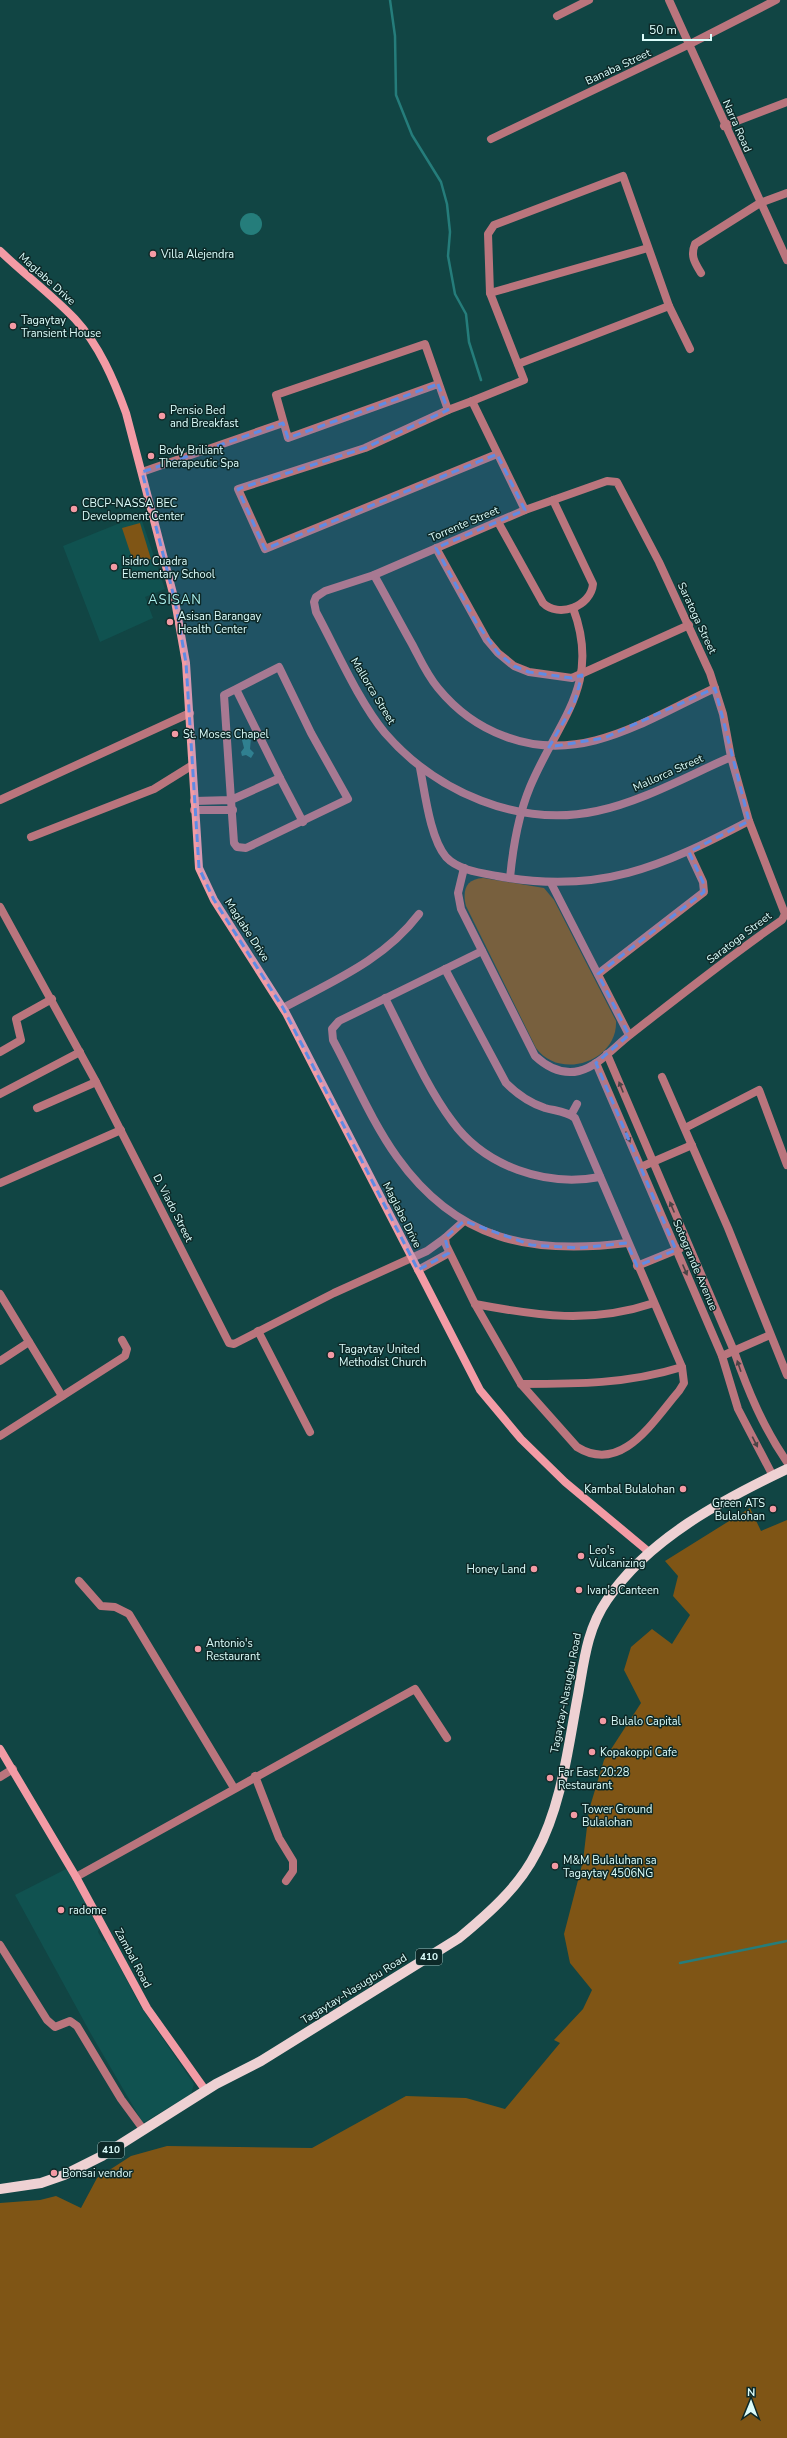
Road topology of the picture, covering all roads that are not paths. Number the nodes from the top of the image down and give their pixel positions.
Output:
1 (589, 0) edge
2 (669, 0) edge
3 (776, 0) edge
4 (556, 16) dead end
5 (688, 46) junction
6 (787, 102) edge
7 (724, 126) junction
8 (491, 139) dead end
9 (787, 193) edge
10 (760, 203) junction
11 (648, 248) junction
12 (0, 251) edge
13 (787, 260) edge
14 (701, 273) dead end
15 (490, 293) junction
16 (670, 306) junction
17 (690, 349) dead end
18 (518, 364) junction
19 (438, 384) junction
20 (472, 401) junction
21 (448, 410) junction
22 (283, 423) junction
23 (497, 454) junction
24 (142, 472) junction
25 (620, 486) joint
26 (553, 500) junction
27 (525, 510) junction
28 (498, 522) junction
29 (436, 548) junction
30 (374, 574) junction
31 (316, 597) joint
32 (573, 608) junction
33 (689, 625) junction
34 (582, 675) junction
35 (715, 688) junction
36 (236, 689) junction
37 (190, 713) junction
38 (549, 747) junction
39 (731, 756) junction
40 (192, 766) junction
41 (420, 768) junction
42 (280, 778) junction
43 (0, 800) edge
44 (231, 800) junction
45 (194, 801) junction
46 (194, 810) junction
47 (232, 810) junction
48 (520, 813) junction
49 (749, 821) junction
50 (303, 822) junction
51 (31, 837) dead end
52 (689, 852) junction
53 (464, 868) junction
54 (510, 878) junction
55 (551, 883) junction
56 (1, 910) edge
57 (419, 914) dead end
58 (482, 951) junction
59 (445, 969) junction
60 (598, 974) junction
61 (385, 998) junction
62 (52, 999) junction
63 (284, 1008) junction
64 (629, 1035) junction
65 (0, 1052) edge
66 (80, 1052) junction
67 (607, 1054) junction
68 (596, 1063) junction
69 (662, 1076) dead end
70 (96, 1082) junction
71 (0, 1094) edge
72 (577, 1104) dead end
73 (37, 1108) dead end
74 (571, 1115) junction
75 (685, 1128) junction
76 (120, 1130) junction
77 (692, 1145) junction
78 (652, 1162) junction
79 (787, 1165) edge
80 (641, 1167) junction
81 (600, 1177) junction
82 (0, 1183) edge
83 (464, 1221) junction
84 (445, 1238) junction
85 (627, 1242) junction
86 (688, 1245) junction
87 (676, 1250) junction
88 (449, 1253) junction
89 (411, 1257) junction
90 (637, 1266) junction
91 (418, 1270) junction
92 (0, 1294) edge
93 (654, 1303) junction
94 (475, 1304) junction
95 (258, 1331) junction
96 (770, 1335) junction
97 (122, 1340) dead end
98 (29, 1342) junction
99 (734, 1351) junction
100 (722, 1356) junction
101 (0, 1361) edge
102 (682, 1367) junction
103 (787, 1375) edge
104 (521, 1384) junction
105 (748, 1393) junction
106 (62, 1396) junction
107 (735, 1398) junction
108 (757, 1412) junction
109 (744, 1419) junction
110 (310, 1432) dead end
111 (0, 1436) edge
112 (787, 1462) edge
113 (787, 1469) edge
114 (773, 1476) junction
115 (649, 1552) junction
116 (79, 1581) dead end
117 (447, 1738) dead end
118 (0, 1748) edge
119 (13, 1769) junction
120 (255, 1776) junction
121 (0, 1777) edge
122 (234, 1788) junction
123 (76, 1877) junction
124 (286, 1881) dead end
125 (0, 1945) edge
126 (206, 2091) junction
127 (143, 2129) junction
128 (0, 2189) edge

1 - 4 street
2 - 5 street, Narra Road
3 - 5 street, Banaba Street
5 - 7 street, Narra Road
5 - 8 street, Banaba Street
6 - 7 street
7 - 10 street, Narra Road
9 - 10 street
10 - 13 street, Narra Road
10 - 14 street
11 - 15 street
11 - 15 street
11 - 16 street
12 - 24 main road, Maglabe Drive
15 - 18 street
16 - 17 street
16 - 18 street
18 - 20 street
19 - 21 street
19 - 22 street
19 - 22 street
20 - 21 street
20 - 23 street
21 - 23 street
22 - 24 street
23 - 27 street
24 - 37 main road, Maglabe Drive
25 - 26 street, Torrente Street
25 - 33 street, Saratoga Street
26 - 27 street, Torrente Street
26 - 32 street
27 - 28 street, Torrente Street
28 - 29 street, Torrente Street
28 - 32 street
29 - 30 street, Torrente Street
29 - 34 street
30 - 31 street, Torrente Street
30 - 38 street
31 - 41 street, Mallorca Street
32 - 34 street
33 - 34 street
33 - 35 street, Saratoga Street
34 - 38 street
35 - 38 street
35 - 39 street, Saratoga Street
36 - 42 street
36 - 44 street
36 - 50 street
37 - 40 main road, Maglabe Drive
37 - 43 street
38 - 48 street
39 - 48 street, Mallorca Street
39 - 49 street, Saratoga Street
40 - 45 main road, Maglabe Drive
40 - 51 street
41 - 48 street, Mallorca Street
41 - 53 street
42 - 44 street
42 - 50 street
44 - 45 street
44 - 47 street
45 - 46 main road, Maglabe Drive
46 - 47 street
46 - 63 main road, Maglabe Drive
47 - 50 street
48 - 54 street
49 - 52 street
49 - 64 street, Saratoga Street
52 - 55 street
52 - 60 street
53 - 54 street
53 - 58 street, Saratoga Street
54 - 55 street
55 - 60 street
56 - 62 street, D. Viado Street
57 - 63 street
58 - 59 street
58 - 68 street, Saratoga Street
59 - 61 street
59 - 74 street
60 - 64 street
61 - 81 street
61 - 83 street
62 - 65 street
62 - 66 street, D. Viado Street
63 - 89 main road, Maglabe Drive
64 - 67 street, Saratoga Street
66 - 70 street, D. Viado Street
66 - 71 street
67 - 68 street, Saratoga Street
78 -> 67 street, Sotogrande Avenue
68 -> 80 street, Sotogrande Avenue
69 - 75 street
70 - 73 street
70 - 76 street, D. Viado Street
72 - 74 street
74 - 81 street
75 - 77 street
75 - 79 street
76 - 82 street
76 - 95 street, D. Viado Street
77 - 78 street
77 - 96 street
78 - 80 street
86 -> 78 street, Sotogrande Avenue
80 - 87 street, Sotogrande Avenue
81 - 85 street
83 - 84 street, D. Viado Street
83 - 85 street
84 - 88 street
84 - 89 street, D. Viado Street
85 - 90 street
86 - 87 street
86 - 99 street, Sotogrande Avenue
87 - 90 street
87 -> 100 street, Sotogrande Avenue
88 - 91 street
88 - 94 street
89 - 91 main road, Maglabe Drive
89 - 95 street, D. Viado Street
90 - 93 street
91 - 115 main road, Maglabe Drive
92 - 98 street
93 - 94 street
93 - 102 street
94 - 104 street
95 - 110 street
96 - 99 street
96 - 103 street
97 - 106 street
98 - 101 street
98 - 106 street
99 - 100 street
105 -> 99 street, Sotogrande Avenue
100 - 107 street, Sotogrande Avenue
102 - 104 street
102 - 104 street
105 - 107 street
105 - 108 street, Sotogrande Avenue
106 - 111 street
107 - 109 street, Sotogrande Avenue
108 - 109 street
108 - 112 street, Sotogrande Avenue
109 -> 114 street, Sotogrande Avenue
113 - 114 main road, Tagaytay-Nasugbu Road / 410
114 - 115 main road, Tagaytay-Nasugbu Road / 410
115 - 126 main road, Tagaytay-Nasugbu Road / 410
116 - 122 street
117 - 120 street
118 - 119 main road, Zambal Road
119 - 121 street
119 - 123 main road, Zambal Road
120 - 122 street
120 - 124 street
122 - 123 street
123 - 126 main road, Zambal Road
125 - 127 street
126 - 127 main road, Tagaytay-Nasugbu Road / 410
127 - 128 main road, Tagaytay-Nasugbu Road / 410

